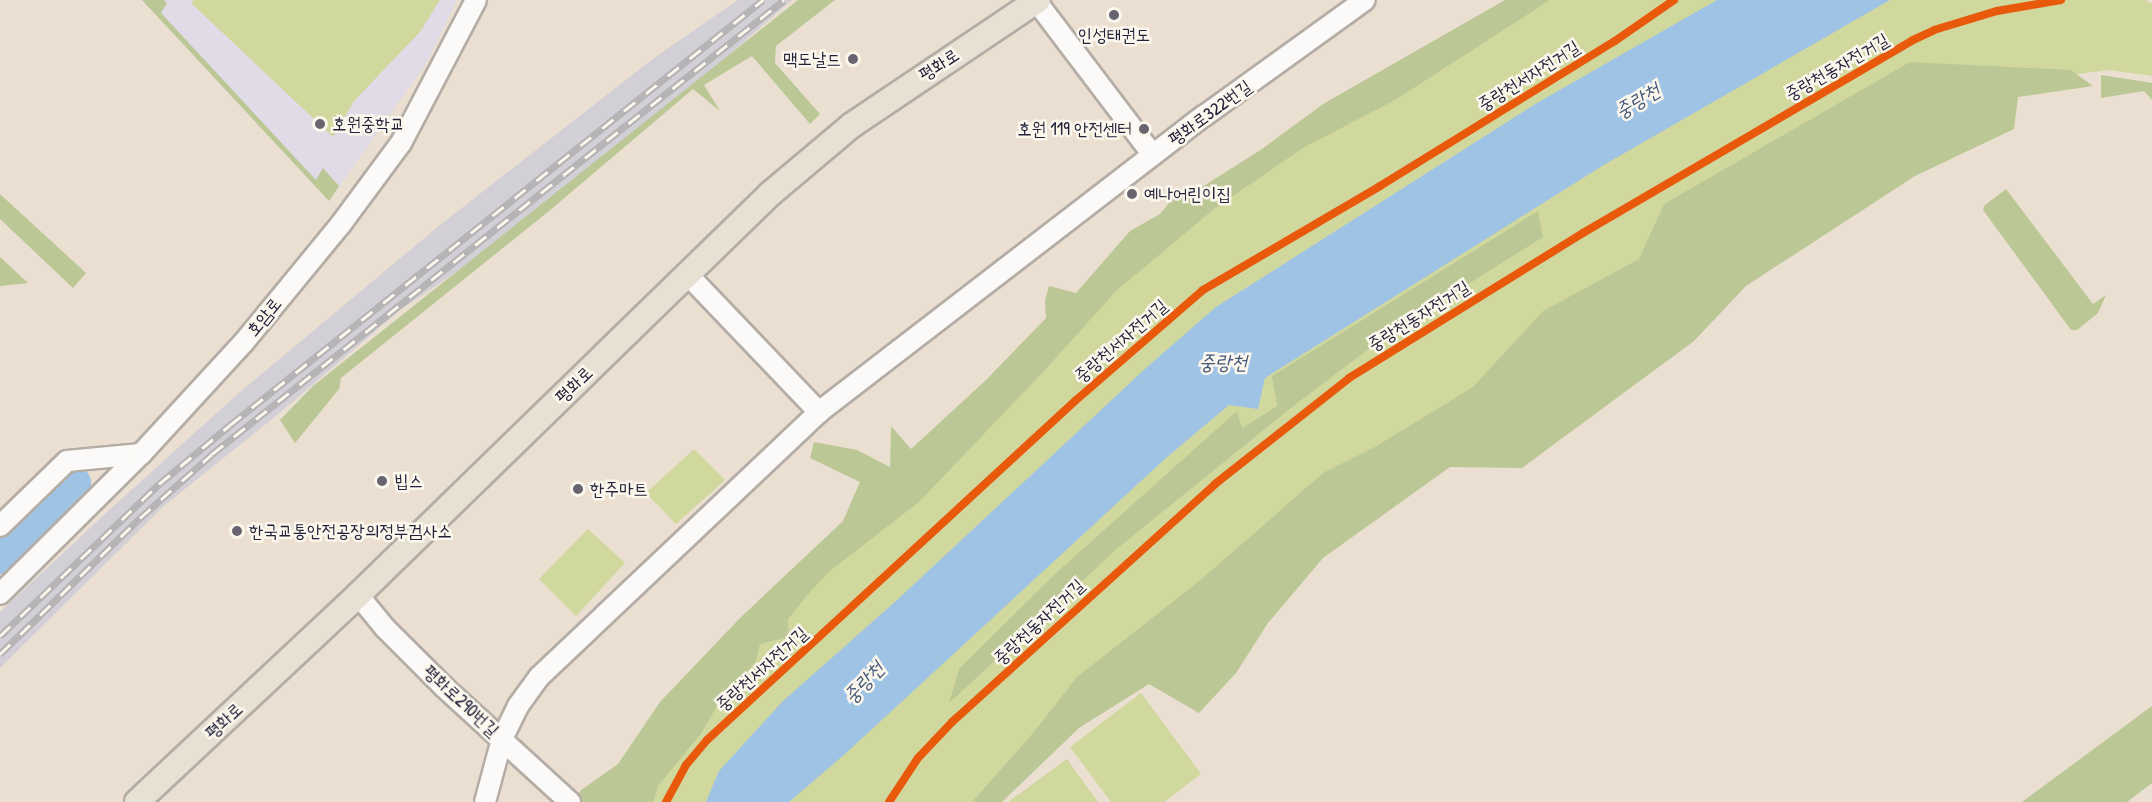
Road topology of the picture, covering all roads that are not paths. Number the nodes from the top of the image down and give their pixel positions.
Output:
1 (476, 0) edge
2 (1365, 0) edge
3 (1037, 1) edge
4 (1153, 155) junction
5 (688, 275) junction
6 (819, 412) junction
7 (141, 454) junction
8 (0, 526) edge
9 (0, 594) edge
10 (358, 595) junction
11 (502, 739) junction
12 (137, 802) edge
13 (485, 802) edge
14 (570, 802) edge

1 - 7 street, 호암로
2 - 4 street, 평화로322번길
3 - 4 street, 평화로322번길
3 - 5 main road, 평화로
4 - 6 street
5 - 6 street
5 - 10 main road, 평화로
6 - 11 street
7 - 8 street
7 - 9 street, 호암로
10 - 11 street, 평화로290번길
10 - 12 main road, 평화로
11 - 13 street
11 - 14 street, 평화로290번길

